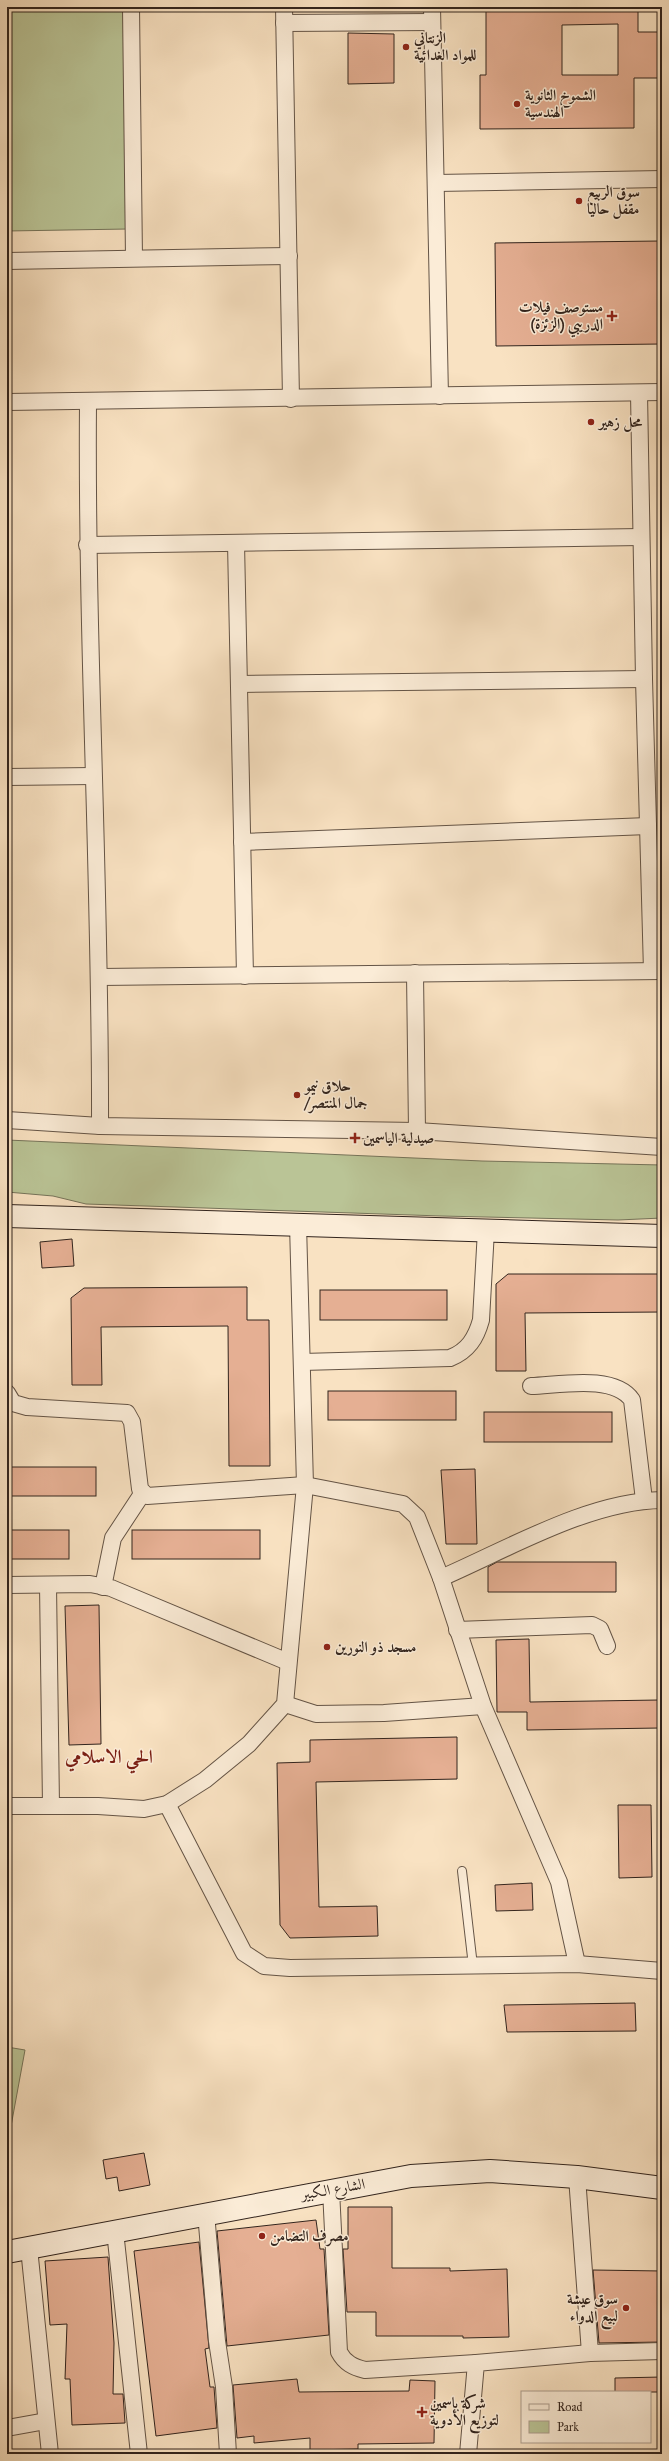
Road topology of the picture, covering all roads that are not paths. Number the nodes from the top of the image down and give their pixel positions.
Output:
1 (131, 7) edge
2 (284, 7) edge
3 (432, 15) edge
4 (284, 23) junction
5 (662, 179) edge
6 (436, 183) junction
7 (289, 256) junction
8 (134, 258) junction
9 (7, 261) edge
10 (662, 392) edge
11 (639, 393) junction
12 (440, 396) junction
13 (291, 399) junction
14 (7, 402) edge
15 (88, 402) junction
16 (641, 537) junction
17 (236, 543) junction
18 (87, 545) junction
19 (644, 679) junction
20 (239, 684) junction
21 (93, 776) junction
22 (7, 777) edge
23 (648, 826) junction
24 (242, 842) junction
25 (657, 971) edge
26 (415, 973) junction
27 (245, 976) junction
28 (100, 977) junction
29 (7, 1120) edge
30 (100, 1126) junction
31 (417, 1131) junction
32 (662, 1147) edge
33 (7, 1216) edge
34 (298, 1224) junction
35 (486, 1230) junction
36 (662, 1236) edge
37 (302, 1362) junction
38 (531, 1386) dead end
39 (7, 1393) edge
40 (305, 1485) junction
41 (142, 1494) junction
42 (644, 1500) junction
43 (662, 1500) edge
44 (441, 1578) junction
45 (7, 1585) edge
46 (48, 1585) junction
47 (103, 1587) junction
48 (457, 1630) junction
49 (607, 1646) dead end
50 (288, 1662) junction
51 (286, 1704) junction
52 (483, 1706) junction
53 (167, 1804) junction
54 (7, 1806) edge
55 (51, 1806) junction
56 (462, 1871) dead end
57 (577, 1964) junction
58 (474, 1966) junction
59 (662, 1971) edge
60 (577, 2177) junction
61 (662, 2188) edge
62 (331, 2190) junction
63 (206, 2213) junction
64 (115, 2231) junction
65 (29, 2248) junction
66 (7, 2252) edge
67 (662, 2352) edge
68 (590, 2354) junction
69 (476, 2363) junction
70 (46, 2421) junction
71 (7, 2428) edge
72 (50, 2454) edge
73 (139, 2454) edge
74 (228, 2454) edge
75 (468, 2454) edge

1 - 8 street
2 - 4 street
3 - 4 street
3 - 6 street
4 - 7 street
5 - 6 street
6 - 12 street
7 - 8 street
7 - 13 street
8 - 9 street
10 - 11 street
11 - 12 street
11 - 16 street
12 - 13 street
13 - 15 street
14 - 15 street
15 - 18 street
16 - 17 street
16 - 19 street
17 - 18 street
17 - 20 street
18 - 21 street
19 - 20 street
19 - 23 street
20 - 24 street
21 - 22 street
21 - 28 street
23 - 24 street
23 - 25 street
24 - 27 street
25 - 26 street
26 - 27 street
26 - 31 street
27 - 28 street
28 - 30 street
29 - 30 street
30 - 31 street
31 - 32 street
33 - 34 street
34 - 35 street
34 - 37 street
35 - 36 street
35 - 37 street
37 - 40 street
38 - 42 street
39 - 41 street
40 - 41 street
40 - 44 street
40 - 50 street
41 - 47 street
42 - 43 street
42 - 44 street
44 - 48 street
45 - 46 street
46 - 47 street
46 - 55 street
47 - 50 street
48 - 49 street
48 - 52 street
50 - 51 street
51 - 52 street
51 - 53 street
52 - 57 street
53 - 55 street
53 - 58 street
54 - 55 street
56 - 58 lane
57 - 58 street
57 - 59 street
60 - 61 street, الشارع الكبير
60 - 62 street, الشارع الكبير
60 - 68 street
62 - 63 street, الشارع الكبير
62 - 69 street
63 - 64 street, الشارع الكبير
63 - 74 street
64 - 65 street, الشارع الكبير
64 - 73 street
65 - 66 street, الشارع الكبير
65 - 70 street
67 - 68 street
68 - 69 street
69 - 75 street
70 - 71 street
70 - 72 street

